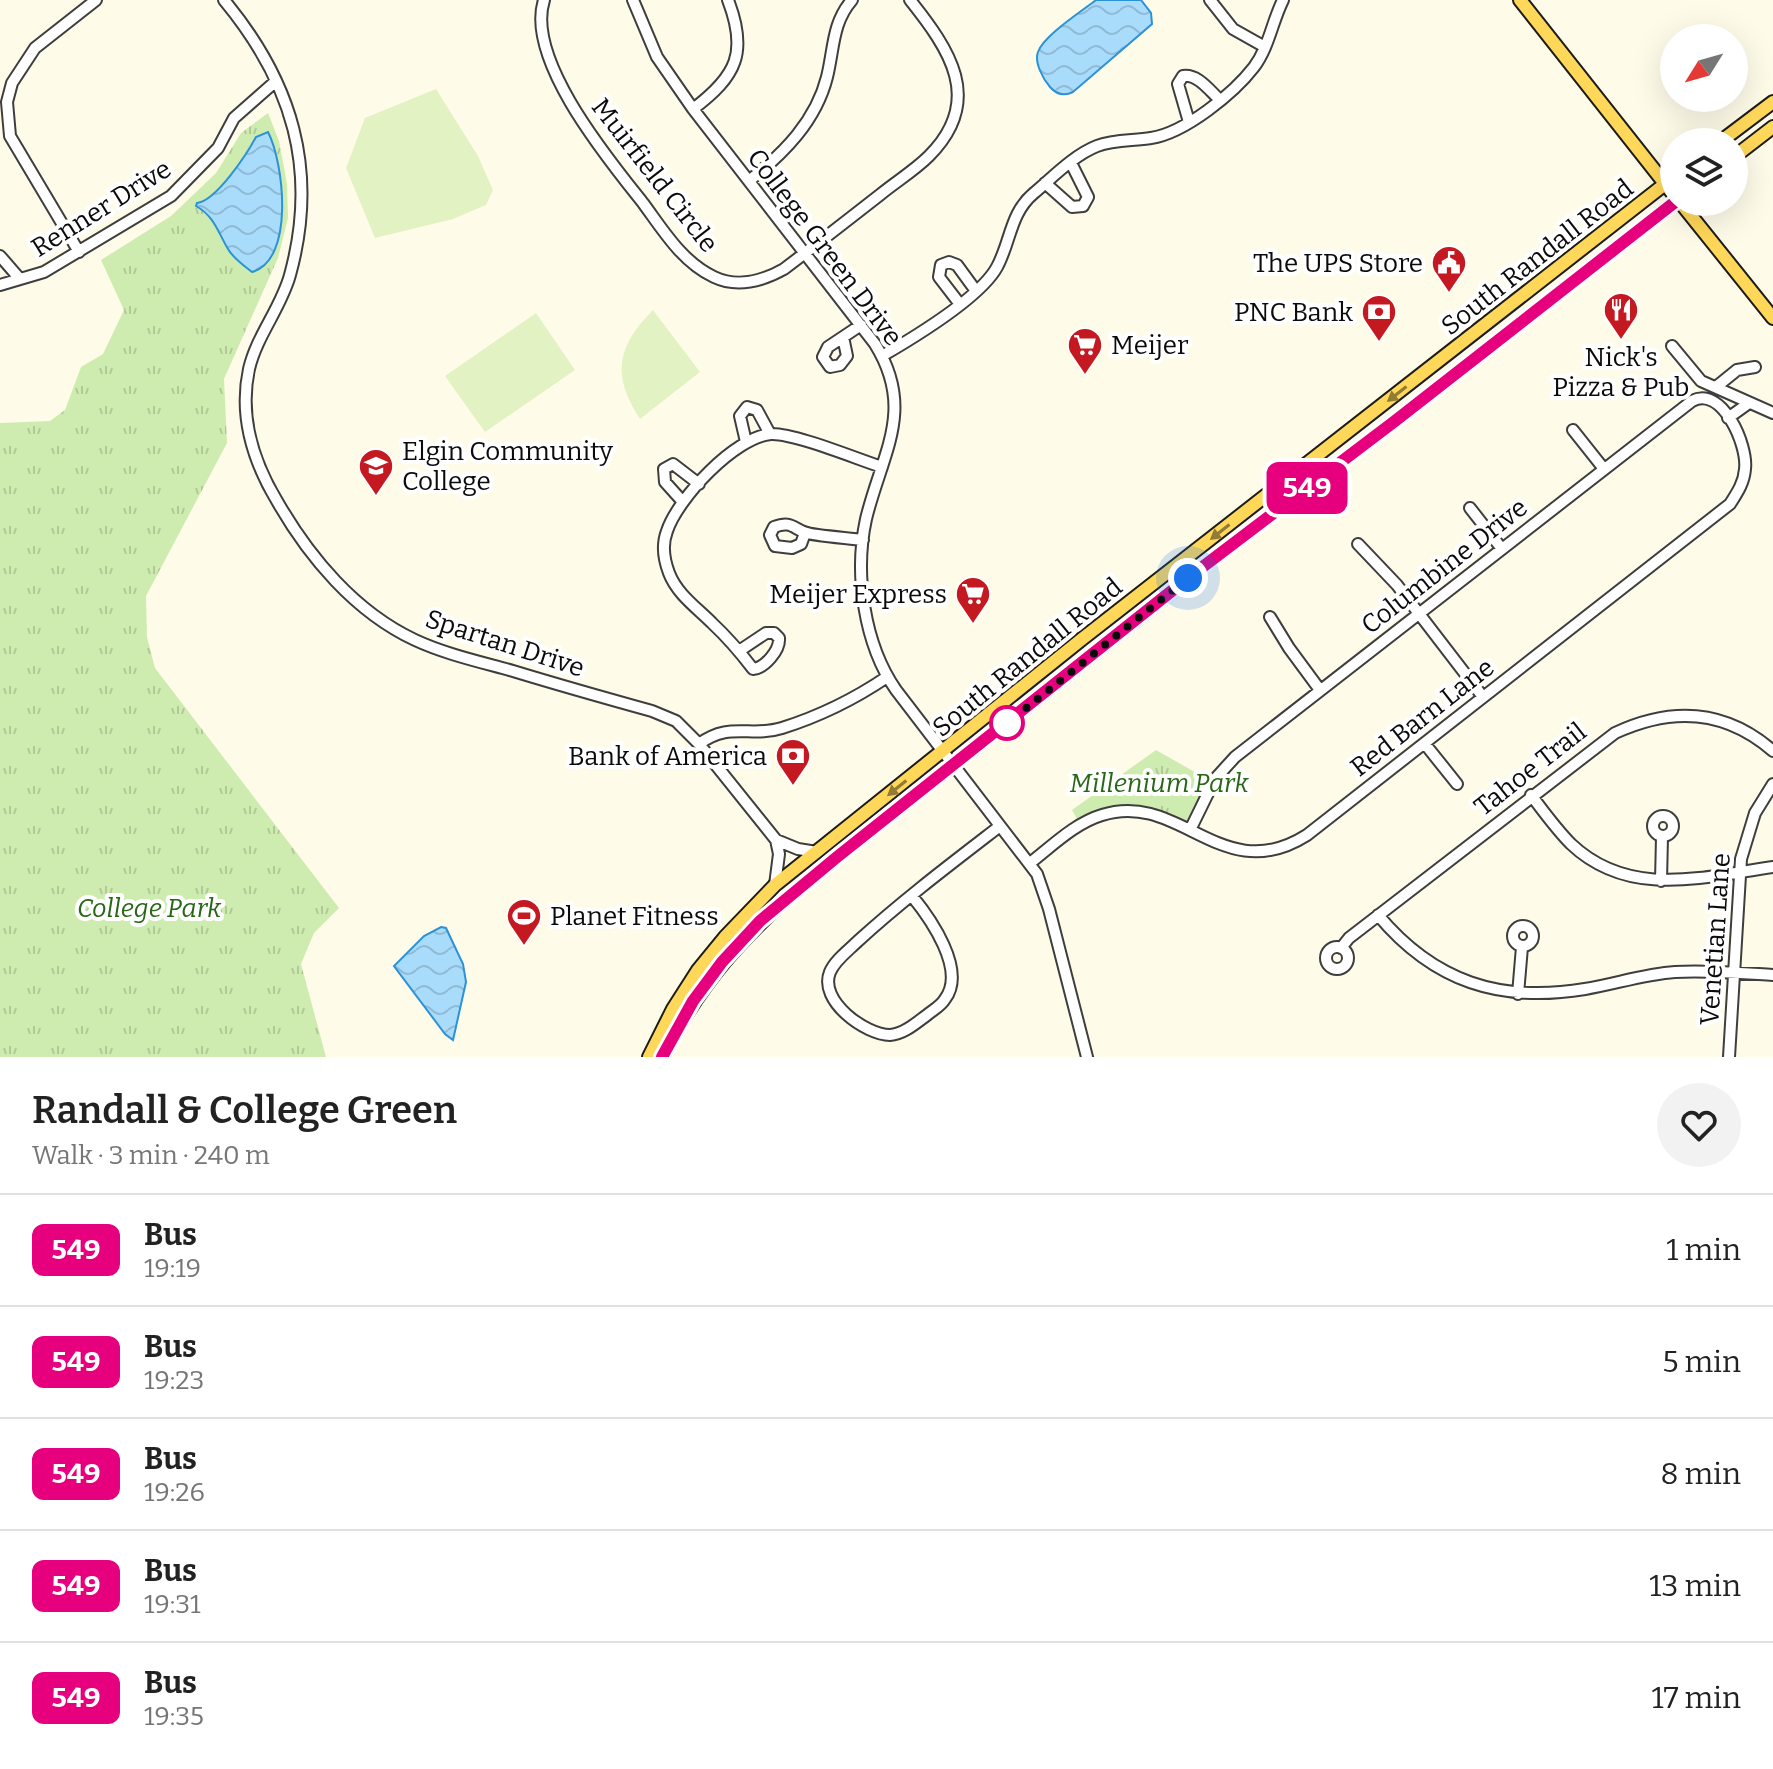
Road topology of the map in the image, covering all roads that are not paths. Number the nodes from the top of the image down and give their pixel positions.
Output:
1 (96, 0) edge
2 (224, 0) edge
3 (544, 0) edge
4 (633, 0) edge
5 (728, 0) edge
6 (852, 0) edge
7 (910, 0) edge
8 (1210, 0) edge
9 (1283, 0) edge
10 (1520, 0) edge
11 (1265, 47) junction
12 (276, 81) junction
13 (1219, 99) junction
14 (1773, 102) edge
15 (693, 109) junction
16 (1189, 122) junction
17 (1773, 127) edge
18 (1739, 128) edge
19 (1748, 146) edge
20 (1071, 163) junction
21 (1660, 168) edge
22 (750, 180) junction
23 (1045, 183) junction
24 (1660, 188) edge
25 (1660, 215) edge
26 (1689, 216) edge
27 (79, 252) junction
28 (805, 252) junction
29 (0, 256) edge
30 (20, 279) junction
31 (0, 285) edge
32 (976, 291) junction
33 (959, 303) junction
34 (1773, 318) edge
35 (861, 325) junction
36 (843, 337) dead end
37 (1672, 346) dead end
38 (882, 356) junction
39 (1755, 367) dead end
40 (1716, 387) junction
41 (1749, 403) junction
42 (1773, 413) edge
43 (1728, 418) junction
44 (1573, 430) dead end
45 (770, 434) junction
46 (746, 442) junction
47 (882, 467) junction
48 (1604, 469) junction
49 (699, 484) junction
50 (683, 502) junction
51 (1470, 508) dead end
52 (805, 533) dead end
53 (863, 540) junction
54 (1358, 544) dead end
55 (1502, 549) junction
56 (1419, 614) junction
57 (1270, 617) dead end
58 (739, 651) junction
59 (887, 677) junction
60 (1320, 690) junction
61 (1483, 697) junction
62 (699, 744) junction
63 (1425, 744) junction
64 (1773, 751) edge
65 (942, 753) junction
66 (952, 766) junction
67 (1457, 784) dead end
68 (1773, 784) edge
69 (1531, 795) junction
70 (1000, 826) junction
71 (1190, 830) junction
72 (1662, 837) dead end
73 (776, 840) junction
74 (817, 852) junction
75 (1030, 863) junction
76 (1773, 867) edge
77 (1739, 874) junction
78 (1661, 881) junction
79 (775, 885) junction
80 (912, 896) junction
81 (1378, 915) junction
82 (1522, 947) dead end
83 (1341, 948) dead end
84 (1734, 973) junction
85 (1773, 975) edge
86 (1518, 994) junction
87 (649, 1057) edge
88 (662, 1057) edge
89 (1087, 1057) edge
90 (1729, 1057) edge

1 - 27 street
2 - 12 street, Spartan Drive
3 - 28 street, Muirfield Circle
4 - 15 street, College Green Drive
5 - 15 street
6 - 22 street
7 - 28 street, Muirfield Circle
8 - 11 street
9 - 11 street
10 - 21 main road
11 - 13 street
12 - 27 street, Renner Drive
12 - 62 street, Spartan Drive
13 - 16 street
13 - 16 street
14 - 18 main road
15 - 22 street, College Green Drive
16 - 20 street
17 - 19 main road
20 - 23 street
20 - 23 street
22 - 28 street, College Green Drive
23 - 32 street
24 -> 65 main road, South Randall Road
25 - 66 main road, South Randall Road
26 - 34 main road
27 - 30 street, Renner Drive
28 - 35 street, College Green Drive
29 - 30 street
30 - 31 street, Renner Drive
32 - 33 street
32 - 33 street
33 - 38 street
35 - 36 street
35 - 38 street, College Green Drive
37 - 40 street
38 - 47 street, College Green Drive
39 - 40 street
40 - 41 street
41 - 42 street
41 - 43 street
43 - 48 street, Columbine Drive
43 - 61 street, Red Barn Lane
44 - 48 street
45 - 46 street
45 - 46 street
45 - 47 street
46 - 49 street
47 - 53 street, College Green Drive
48 - 55 street, Columbine Drive
49 - 50 street
49 - 50 street
50 - 58 street
51 - 55 street
52 - 53 street
53 - 59 street, College Green Drive
54 - 56 street
55 - 56 street, Columbine Drive
56 - 60 street, Columbine Drive
56 - 61 street
57 - 60 street
58 - 58 street
59 - 62 street
59 - 65 street, College Green Drive
60 - 71 street, Columbine Drive
61 - 63 street, Red Barn Lane
62 - 73 street, Spartan Drive
63 - 67 street
63 - 71 street, Red Barn Lane
64 - 69 street, Tahoe Trail
65 - 66 street, College Green Drive
65 -> 74 main road, South Randall Road
66 - 70 street, College Green Drive
66 - 88 main road, South Randall Road
68 - 77 street, Venetian Lane
69 - 78 street
69 - 81 street, Tahoe Trail
70 - 75 street, College Green Drive
70 - 80 street
71 - 75 street, Red Barn Lane
72 - 78 street
73 - 74 street
73 - 79 street
74 - 79 main road, South Randall Road
75 - 89 street, College Green Drive
76 - 77 street
77 - 78 street
77 - 84 street, Venetian Lane
79 - 87 main road, South Randall Road
80 - 80 street
81 - 83 street, Tahoe Trail
81 - 86 street
82 - 86 street
84 - 85 street
84 - 86 street
84 - 90 street, Venetian Lane

